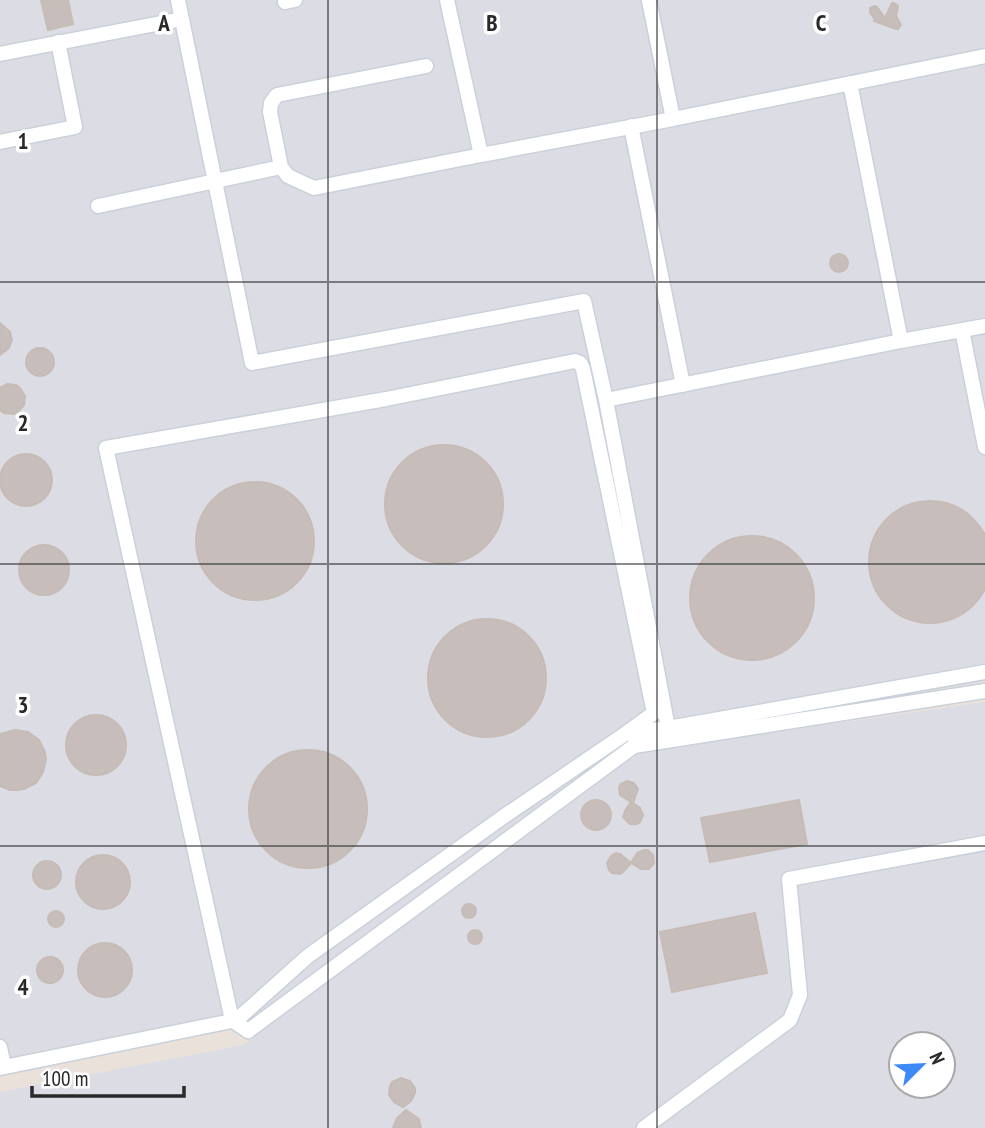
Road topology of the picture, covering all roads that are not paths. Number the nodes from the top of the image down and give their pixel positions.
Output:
1 (178, 0) edge
2 (447, 0) edge
3 (649, 0) edge
4 (182, 19) junction
5 (58, 43) junction
6 (0, 54) edge
7 (985, 56) edge
8 (426, 66) dead end
9 (850, 83) junction
10 (673, 119) junction
11 (632, 127) junction
12 (0, 142) edge
13 (481, 155) junction
14 (281, 167) junction
15 (215, 181) junction
16 (98, 206) dead end
17 (985, 326) edge
18 (962, 330) junction
19 (901, 341) junction
20 (683, 385) junction
21 (606, 400) junction
22 (985, 447) edge
23 (985, 672) edge
24 (985, 691) edge
25 (668, 728) junction
26 (625, 734) junction
27 (985, 843) edge
28 (232, 1020) junction
29 (0, 1047) edge
30 (2, 1068) edge
31 (644, 1128) edge

1 - 4 street
2 - 13 street
3 - 10 street
4 - 5 street
4 - 15 street
5 - 6 street
5 - 12 street
7 - 9 street
8 - 14 street
9 - 10 street
9 - 19 street
10 - 11 street
11 - 13 street
11 - 20 street
13 - 14 street
14 - 15 street
15 - 16 street
15 - 21 street
17 - 18 street
18 - 19 street
18 - 22 street
19 - 20 street
20 - 21 street
21 - 25 street
23 - 25 street
24 - 28 street
25 - 26 street
26 - 28 street
26 - 28 street
27 - 31 street
28 - 30 street
29 - 30 street

